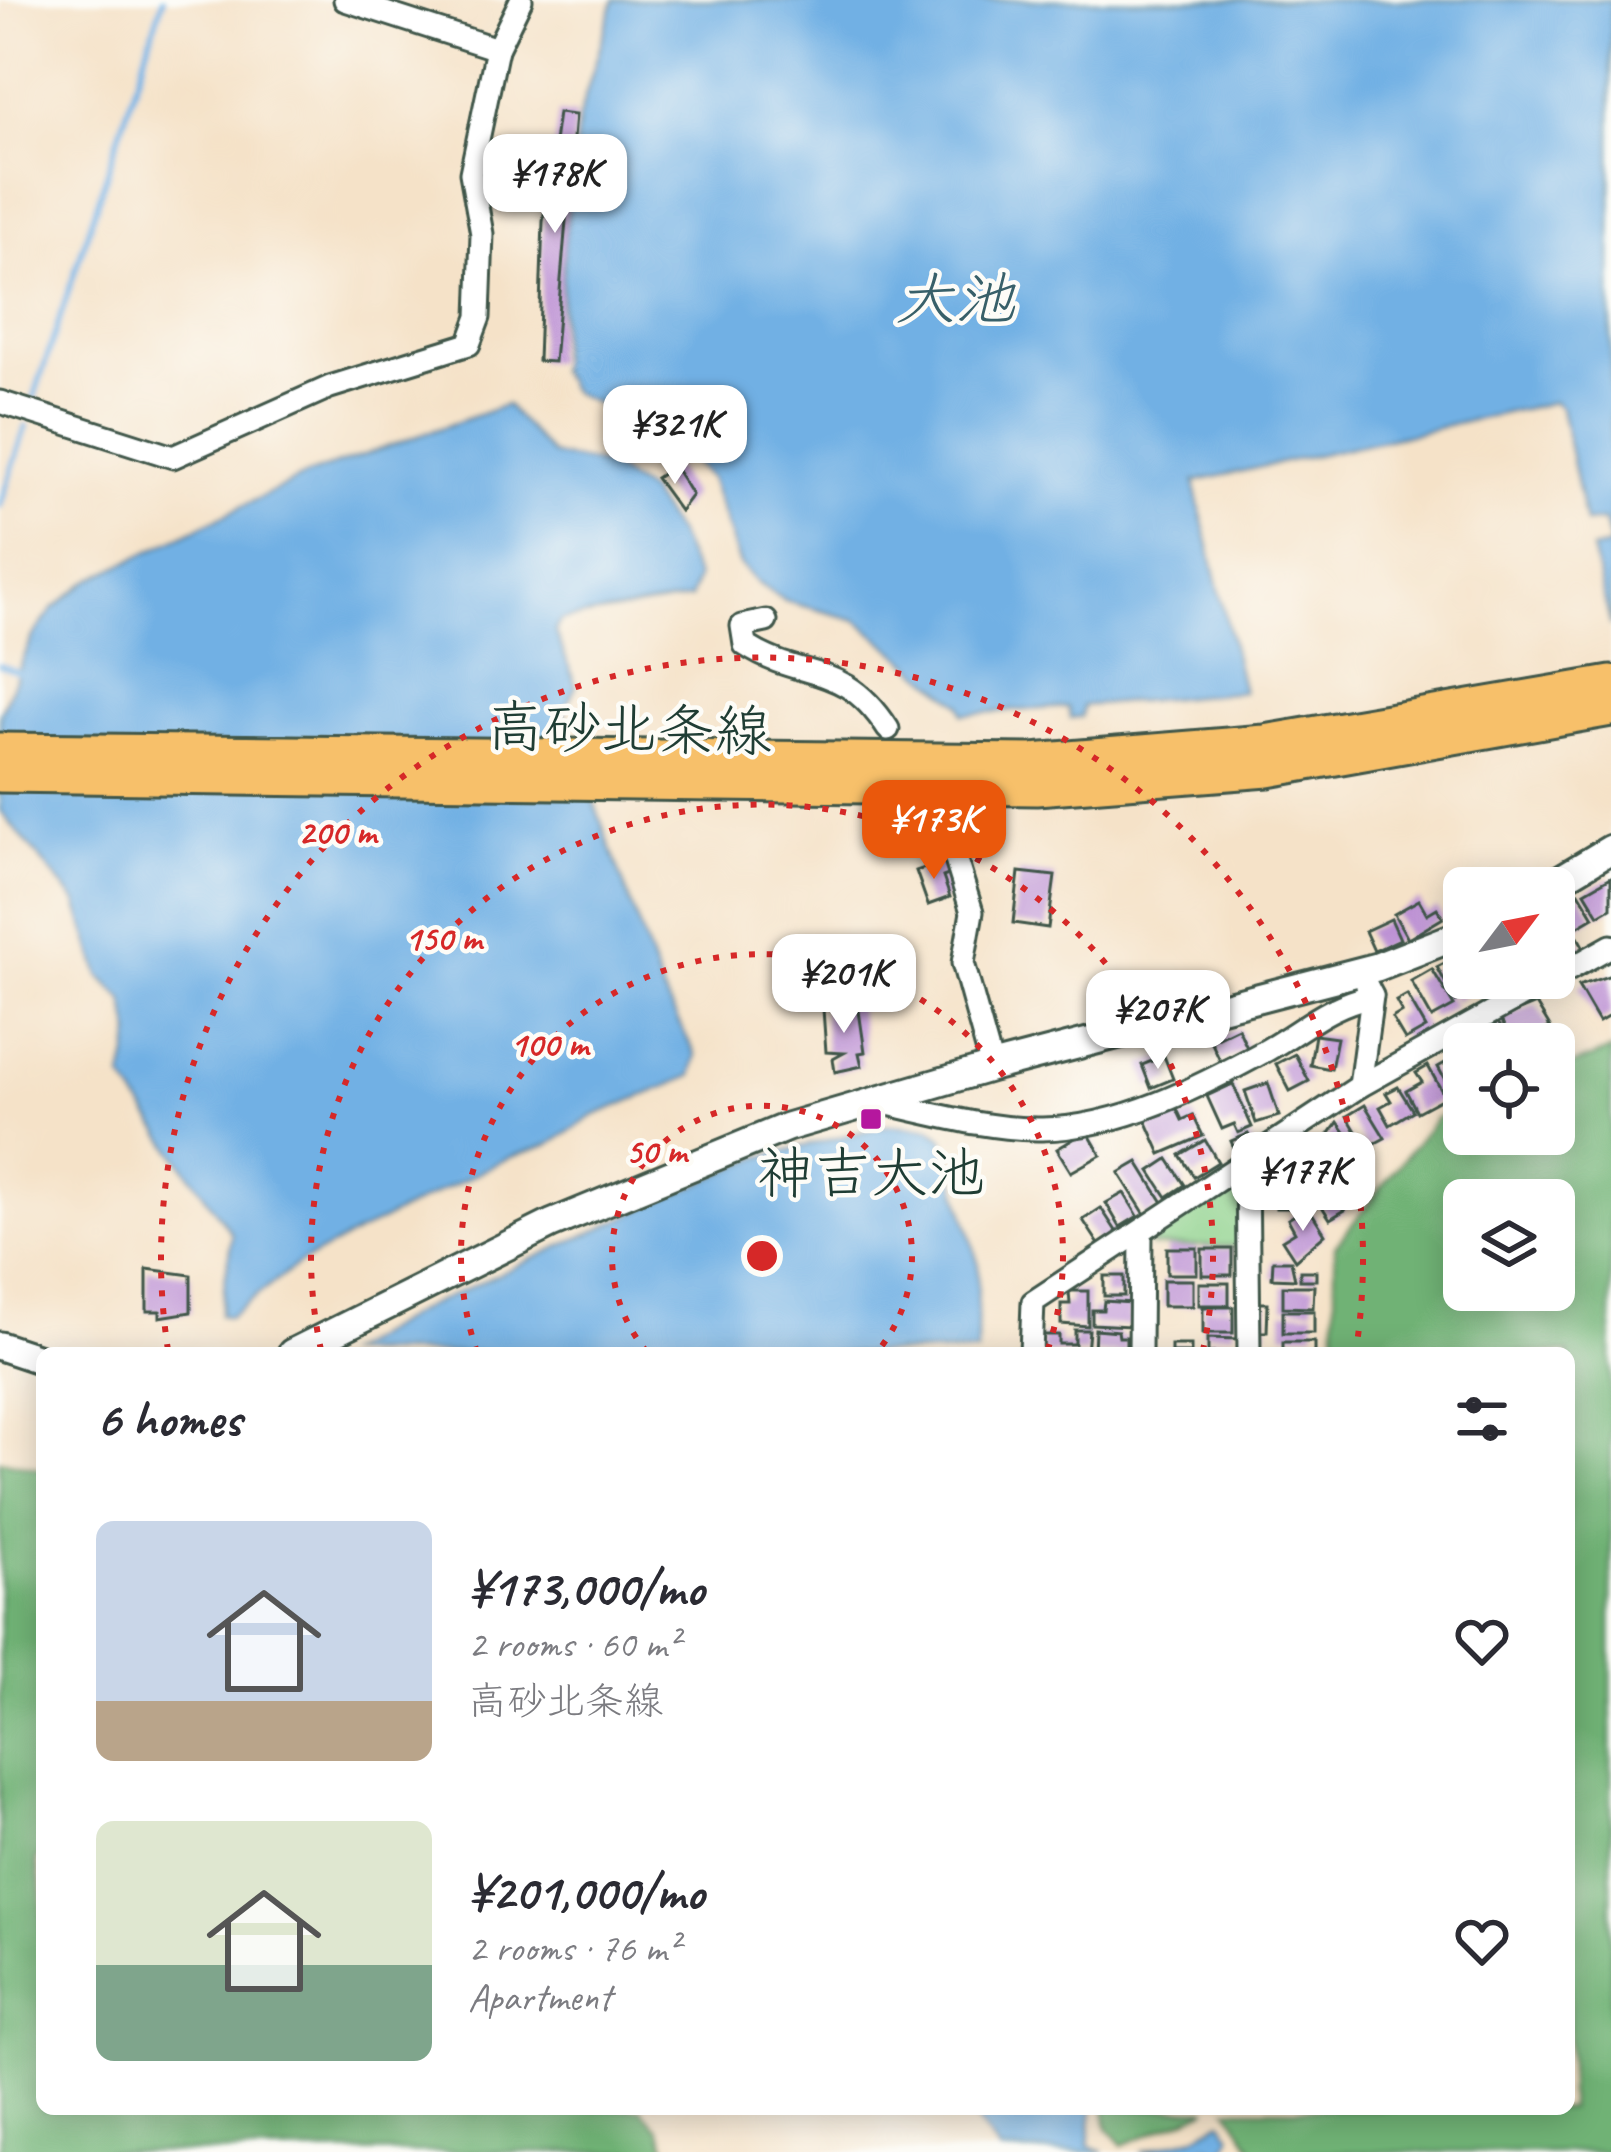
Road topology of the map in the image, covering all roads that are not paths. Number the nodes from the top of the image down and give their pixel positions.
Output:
1 (345, 0) edge
2 (521, 0) edge
3 (497, 49) junction
4 (0, 402) edge
5 (766, 621) dead end
6 (1611, 682) edge
7 (1611, 709) edge
8 (888, 729) dead end
9 (0, 750) edge
10 (618, 769) junction
11 (0, 776) edge
12 (934, 819) dead end
13 (1611, 849) edge
14 (1575, 871) edge
15 (1443, 944) edge
16 (1611, 946) edge
17 (1366, 983) junction
18 (992, 1066) junction
19 (1360, 1086) junction
20 (872, 1100) junction
21 (1247, 1162) junction
22 (1141, 1233) junction
23 (1033, 1302) junction
24 (1010, 1316) dead end
25 (0, 1346) edge
26 (304, 1347) edge
27 (1031, 1347) edge
28 (1140, 1347) edge
29 (1249, 1347) edge
30 (36, 1358) edge

1 - 3 street
2 - 3 street
3 - 4 street
5 - 8 street
6 - 10 main road, 高砂北条線
7 - 10 main road, 高砂北条線
9 - 10 main road, 高砂北条線
10 - 11 main road, 高砂北条線
12 - 18 street
13 - 14 street
15 - 17 street
16 - 19 street
17 - 18 street
17 - 19 street
17 - 20 street
18 - 20 street
19 - 21 street
20 - 26 street
21 - 22 street
21 - 29 street
22 - 23 street
22 - 28 street
23 - 24 street
23 - 27 street
25 - 30 street

